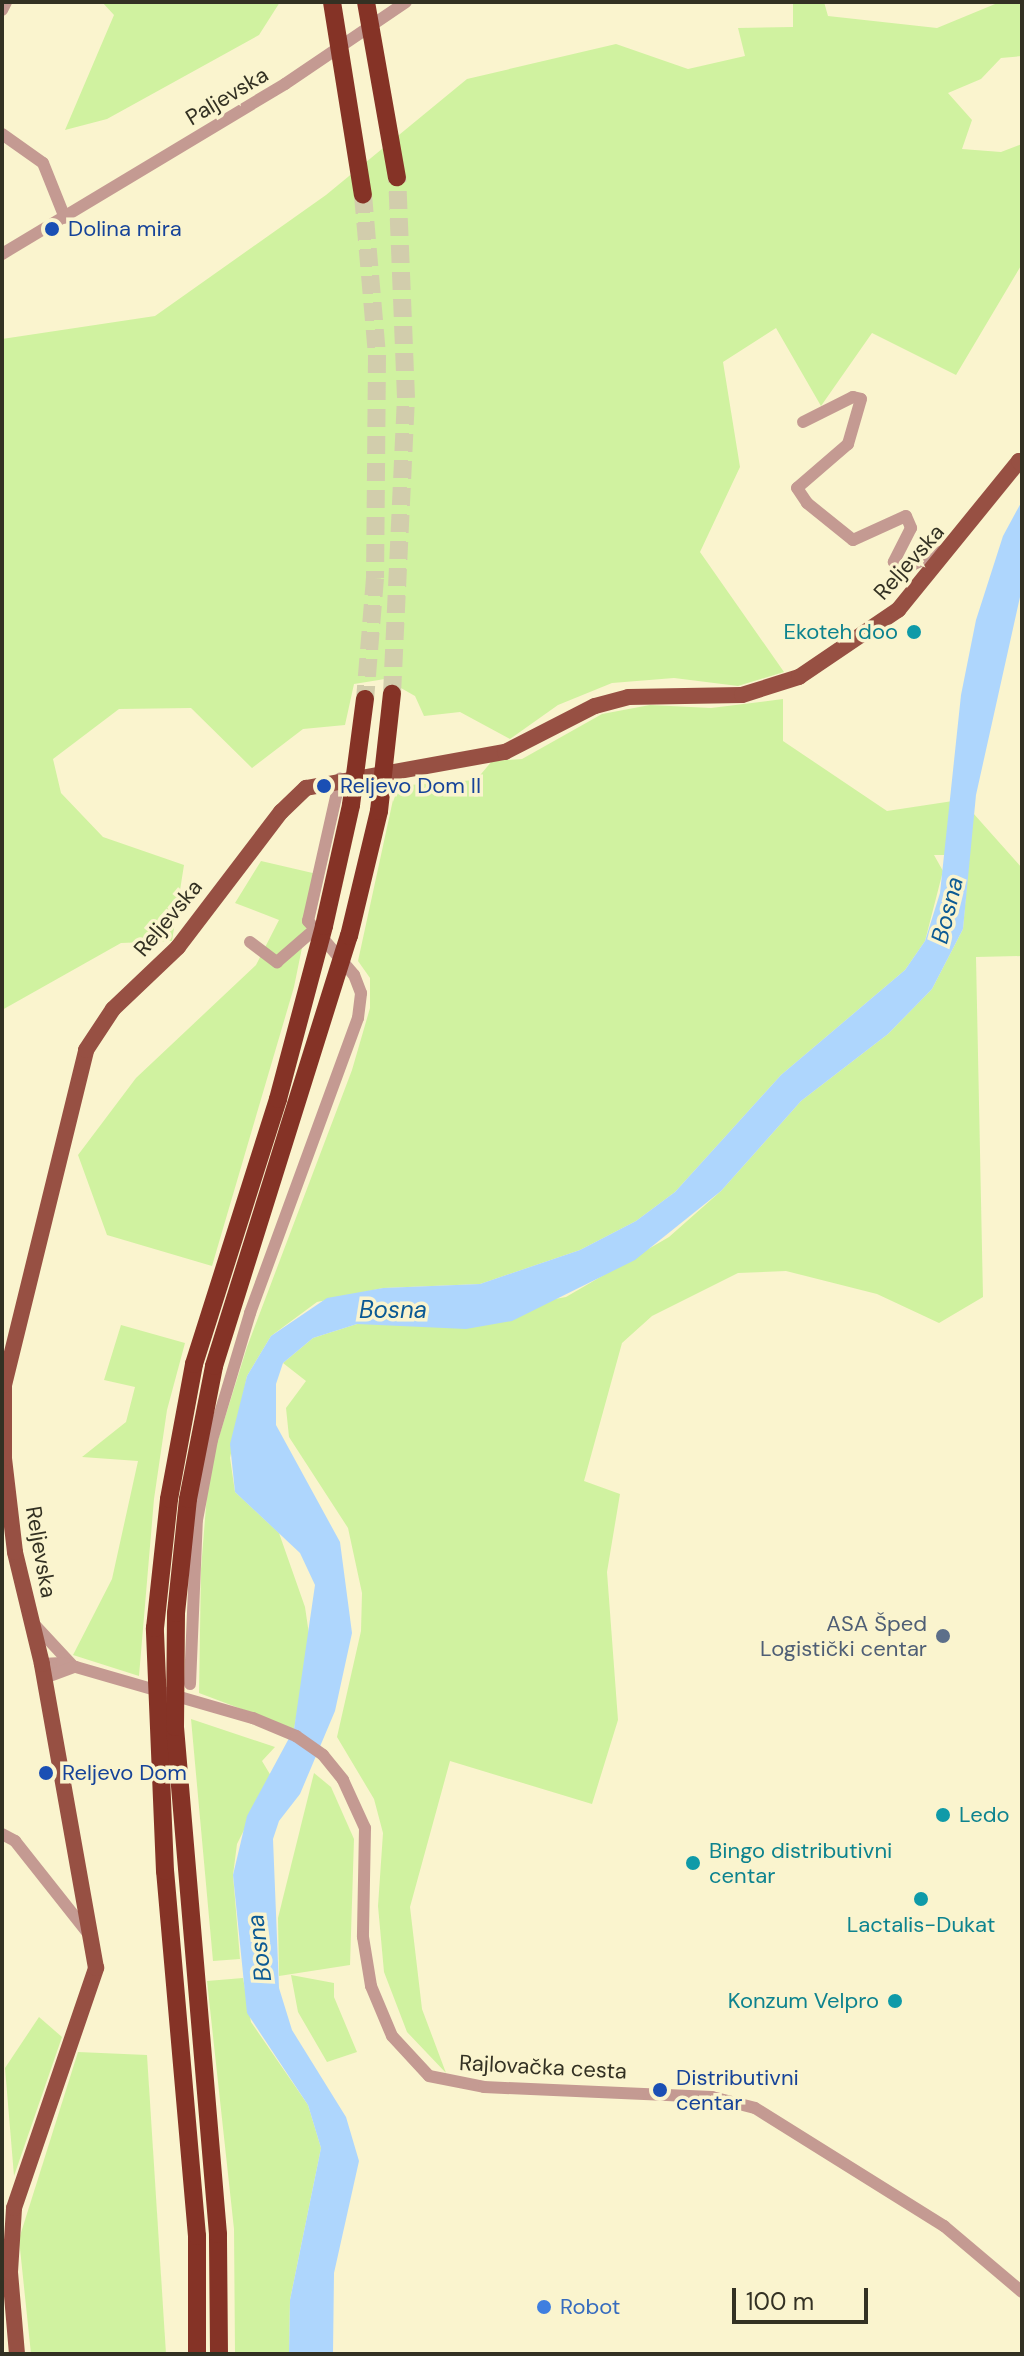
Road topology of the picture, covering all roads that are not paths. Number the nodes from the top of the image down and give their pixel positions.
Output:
1 (6, 2) edge
2 (332, 2) edge
3 (406, 2) edge
4 (367, 5) edge
5 (2, 10) edge
6 (2, 134) edge
7 (397, 177) tunnel mouth
8 (363, 195) tunnel mouth
9 (65, 218) junction
10 (2, 254) edge
11 (803, 422) dead end
12 (1021, 459) edge
13 (954, 547) junction
14 (392, 694) tunnel mouth
15 (365, 699) tunnel mouth
16 (340, 779) junction
17 (315, 929) junction
18 (250, 942) dead end
19 (3, 1458) edge
20 (32, 1621) junction
21 (75, 1667) junction
22 (43, 1671) junction
23 (190, 1684) dead end
24 (2, 1834) edge
25 (94, 1941) junction
26 (1022, 2292) edge
27 (17, 2354) edge
28 (197, 2354) edge
29 (219, 2354) edge

1 - 5 street
2 - 8 highway
3 - 9 street, Paljevska
4 - 7 highway
6 - 9 street
9 - 10 street, Paljevska
11 - 13 street
12 - 13 main road, Reljevska
13 - 16 main road, Reljevska
14 - 29 highway
15 - 28 highway
16 - 17 street
16 - 19 main road, Reljevska
17 - 18 street
17 - 23 street
19 - 20 main road, Reljevska
20 - 21 street
20 - 22 main road, Reljevska
21 - 22 street
21 - 26 street, Rajlovačka cesta
22 - 25 main road, Reljevska
24 - 25 street
25 - 27 main road, Reljevska

